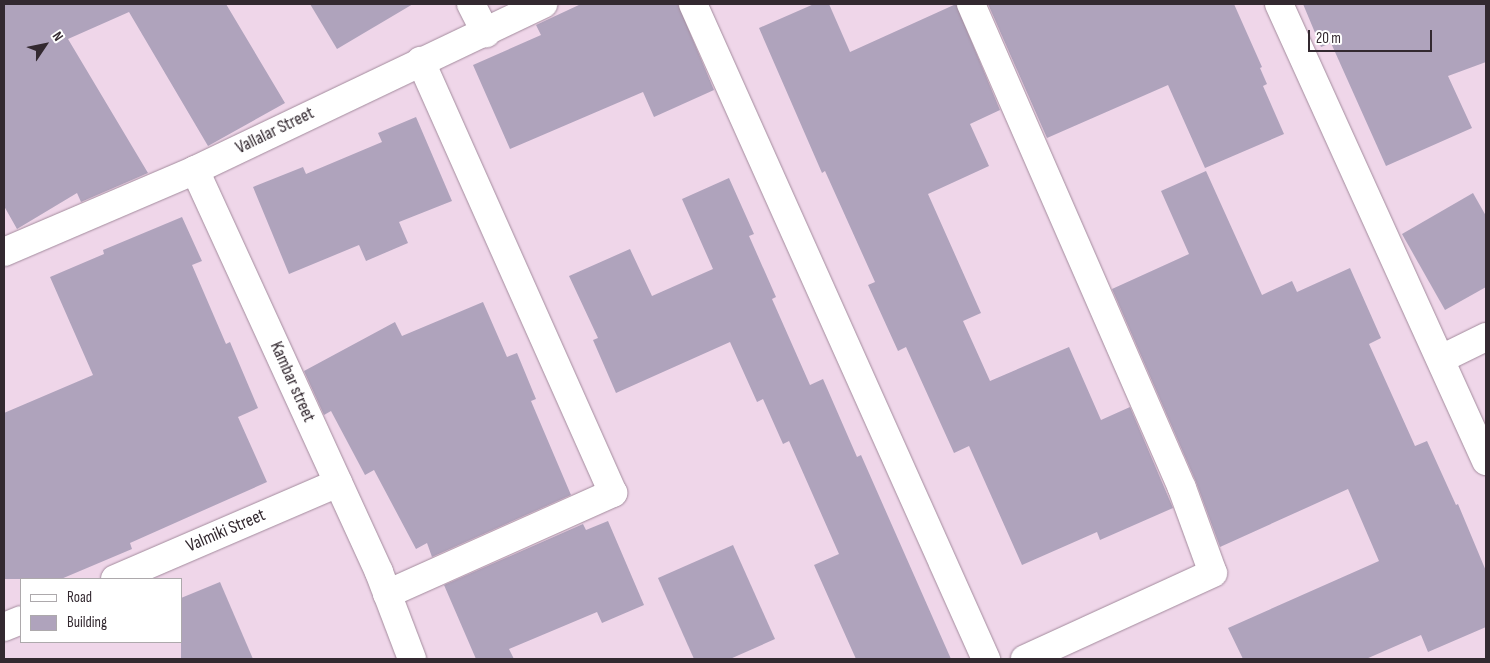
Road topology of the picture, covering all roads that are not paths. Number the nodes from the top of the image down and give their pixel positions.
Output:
1 (471, 4) edge
2 (544, 4) edge
3 (693, 4) edge
4 (971, 4) edge
5 (1279, 4) edge
6 (486, 33) junction
7 (421, 61) junction
8 (195, 170) junction
9 (4, 252) edge
10 (1486, 337) edge
11 (1441, 360) junction
12 (1486, 461) edge
13 (338, 483) junction
14 (117, 578) edge
15 (387, 594) junction
16 (20, 620) edge
17 (4, 627) edge
18 (412, 659) edge
19 (986, 659) edge
20 (1025, 659) edge

1 - 6 street
2 - 6 street, Vallalar Street
3 - 19 street
4 - 20 street
5 - 11 street
6 - 7 street, Vallalar Street
7 - 8 street, Vallalar Street
7 - 15 street
8 - 9 street, Vallalar Street
8 - 13 street, Kambar street
10 - 11 street
11 - 12 street
13 - 14 street, Valmiki Street
13 - 15 street, Kambar street
15 - 18 street, Kambar street
16 - 17 street

